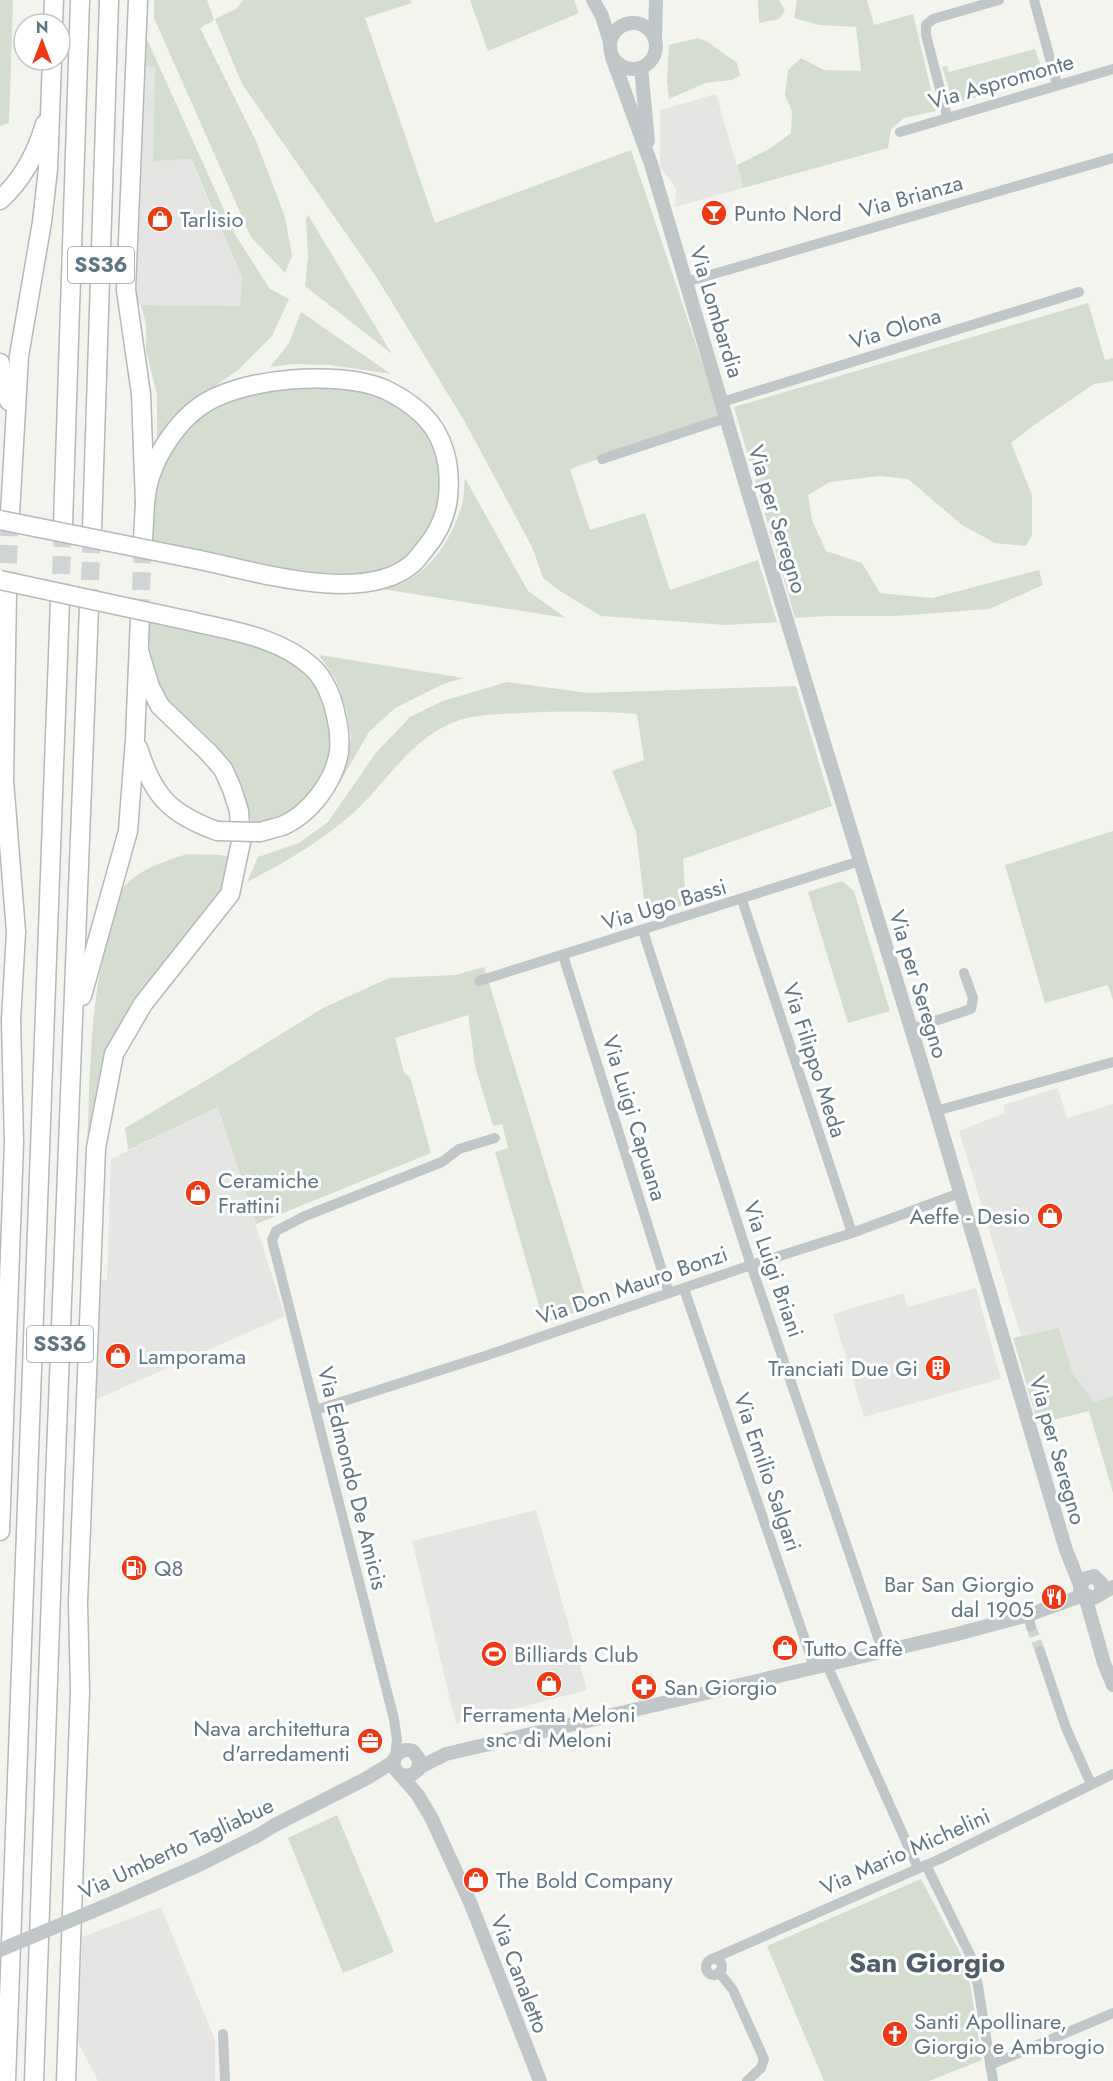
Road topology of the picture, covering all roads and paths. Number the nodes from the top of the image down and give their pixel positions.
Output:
1 (80, 0) edge
2 (109, 0) edge
3 (138, 0) edge
4 (593, 0) edge
5 (656, 0) edge
6 (999, 0) edge
7 (1034, 0) edge
8 (602, 16) junction
9 (628, 24) junction
10 (655, 38) junction
11 (610, 42) junction
12 (612, 57) junction
13 (641, 68) junction
14 (1113, 69) edge
15 (52, 72) edge
16 (1057, 84) junction
17 (51, 105) junction
18 (947, 116) junction
19 (900, 132) dead end
20 (1113, 158) edge
21 (651, 164) junction
22 (0, 200) edge
23 (686, 282) junction
24 (1079, 292) dead end
25 (0, 363) edge
26 (722, 402) junction
27 (726, 418) junction
28 (602, 459) dead end
29 (12, 460) junction
30 (145, 503) junction
31 (5, 517) edge
32 (63, 524) tunnel mouth
33 (92, 530) tunnel mouth
34 (143, 540) tunnel mouth
35 (3, 586) edge
36 (60, 601) tunnel mouth
37 (89, 607) tunnel mouth
38 (6, 616) junction
39 (140, 617) tunnel mouth
40 (139, 651) junction
41 (0, 662) edge
42 (135, 740) junction
43 (0, 853) edge
44 (860, 861) junction
45 (13, 886) junction
46 (742, 900) junction
47 (643, 931) junction
48 (563, 955) junction
49 (964, 973) dead end
50 (479, 981) dead end
51 (73, 1027) junction
52 (911, 1029) junction
53 (1113, 1062) edge
54 (936, 1111) junction
55 (495, 1138) dead end
56 (960, 1193) junction
57 (852, 1233) junction
58 (751, 1265) junction
59 (684, 1289) junction
60 (669, 1293) junction
61 (316, 1410) junction
62 (0, 1531) edge
63 (1095, 1588) edge
64 (1040, 1651) tunnel mouth
65 (883, 1652) junction
66 (821, 1667) junction
67 (1113, 1685) edge
68 (396, 1727) junction
69 (416, 1760) junction
70 (396, 1767) junction
71 (1113, 1774) edge
72 (1090, 1784) junction
73 (431, 1817) junction
74 (922, 1867) junction
75 (0, 1950) edge
76 (1113, 2013) edge
77 (223, 2034) dead end
78 (990, 2065) junction
79 (6, 2081) edge
80 (34, 2081) edge
81 (66, 2081) edge
82 (225, 2081) edge
83 (540, 2081) edge
84 (747, 2081) edge
85 (993, 2081) edge

1 - 32 highway, SS36
2 - 33 highway, SS36
3 - 30 highway
4 - 8 street, Via Lombardia
5 - 9 street
5 - 10 street
6 - 18 street
7 - 16 street
8 - 9 street
8 - 11 street, Via Lombardia
9 - 10 street
9 - 11 street
10 - 13 street
11 - 12 street, Via Lombardia
12 - 13 street
12 - 21 street, Via Lombardia
13 - 21 street, Via Lombardia
14 - 16 street, Via Aspromonte
15 - 17 highway
16 - 18 street, Via Aspromonte
17 - 22 highway
17 - 29 highway
18 - 19 street, Via Aspromonte
20 - 23 street, Via Brianza
21 - 23 street, Via Lombardia
23 - 26 street, Via Lombardia
24 - 26 street, Via Olona
25 - 29 highway
26 - 27 street, Via per Seregno
27 - 28 street
27 - 44 street, Via per Seregno
29 - 31 highway
30 - 31 highway, bridge
30 - 34 highway
35 - 38 highway
35 - 42 highway, bridge
36 - 79 highway, SS36
37 - 51 highway, SS36
38 - 41 highway
38 - 45 highway
39 - 40 highway
40 - 42 highway
40 - 81 highway
42 - 51 highway
43 - 45 highway
44 - 46 street, Via Ugo Bassi
44 - 52 street, Via per Seregno
45 - 62 highway
46 - 47 street, Via Ugo Bassi
46 - 57 street, Via Filippo Meda
47 - 48 street, Via Ugo Bassi
47 - 58 street, Via Luigi Briani
48 - 50 street, Via Ugo Bassi
48 - 60 street, Via Luigi Capuana
49 - 52 street
51 - 80 highway, SS36
52 - 54 street, Via per Seregno
53 - 54 street
54 - 56 street, Via per Seregno
55 - 61 street, Via Edmondo De Amicis
56 - 57 street, Via Don Mauro Bonzi
56 - 63 street, Via per Seregno
57 - 58 street, Via Don Mauro Bonzi
58 - 59 street, Via Don Mauro Bonzi
58 - 65 street, Via Luigi Briani
59 - 60 street, Via Don Mauro Bonzi
59 - 66 street, Via Emilio Salgari
60 - 61 street, Via Don Mauro Bonzi
61 - 68 street, Via Edmondo De Amicis
63 - 65 street
63 - 67 street, Via per Seregno
64 - 72 street
65 - 66 street
66 - 69 street
66 - 74 street, Via Emilio Salgari
68 - 69 street, Via Edmondo De Amicis
68 - 70 street, Via Edmondo De Amicis
69 - 70 street
69 - 70 street
69 - 73 street, Via Canaletto
70 - 73 street, Via Canaletto
70 - 75 street, Via Umberto Tagliabue, bridge
71 - 72 street, Via Mario Michelini
72 - 74 street, Via Mario Michelini
73 - 83 street, Via Canaletto
74 - 78 street, Via Emilio Salgari
74 - 84 street, Via Mario Michelini
76 - 78 street
77 - 82 street
78 - 85 street, Via Emilio Salgari

